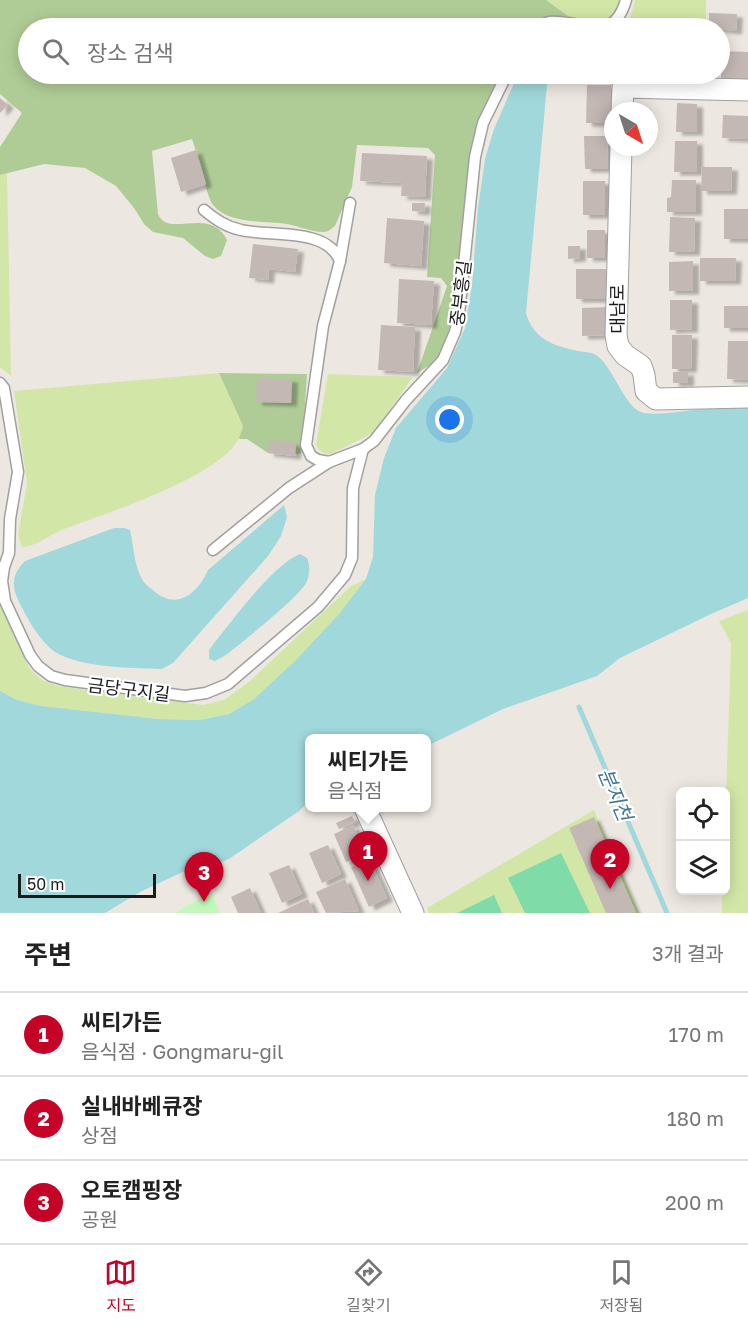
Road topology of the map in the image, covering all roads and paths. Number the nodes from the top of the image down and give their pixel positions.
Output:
1 (626, 0) edge
2 (618, 18) edge
3 (502, 84) edge
4 (748, 90) edge
5 (622, 102) edge
6 (621, 156) edge
7 (350, 202) dead end
8 (204, 210) dead end
9 (339, 261) junction
10 (0, 383) edge
11 (748, 397) edge
12 (363, 449) junction
13 (329, 462) junction
14 (213, 550) dead end
15 (367, 812) edge
16 (413, 913) edge

1 - 2 lane
3 - 12 lane, 중부흥길
4 - 5 street
6 - 11 street, 대남로
7 - 9 lane
8 - 9 lane
9 - 13 lane
10 - 12 lane, 금당구지길
12 - 13 lane, 중부흥길
13 - 14 lane, 중부흥길
15 - 16 street

